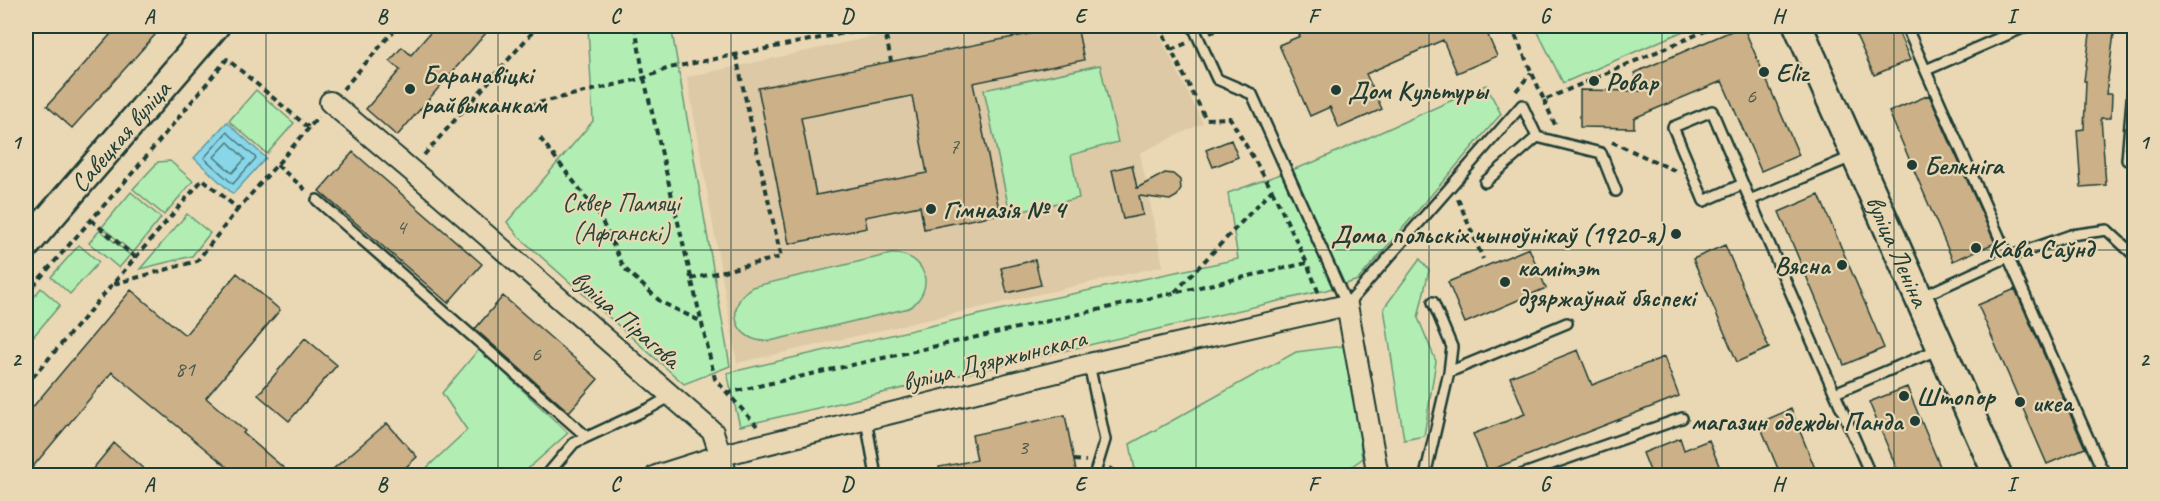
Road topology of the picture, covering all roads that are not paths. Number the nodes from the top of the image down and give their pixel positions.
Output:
1 (215, 26) edge
2 (1193, 26) edge
3 (1798, 26) edge
4 (1906, 26) edge
5 (2027, 26) edge
6 (1926, 70) junction
7 (2134, 76) edge
8 (330, 102) road end
9 (1536, 137) junction
10 (1856, 154) junction
11 (2127, 160) dead end
12 (1485, 182) dead end
13 (1743, 184) junction
14 (1616, 191) dead end
15 (317, 200) road end
16 (1750, 200) junction
17 (26, 245) edge
18 (2134, 255) edge
19 (2008, 257) junction
20 (1919, 298) junction
21 (1433, 302) dead end
22 (1347, 305) junction
23 (1567, 323) dead end
24 (1941, 348) junction
25 (1089, 364) junction
26 (1449, 372) junction
27 (1835, 393) junction
28 (673, 395) junction
29 (1682, 418) dead end
30 (866, 420) junction
31 (587, 437) junction
32 (722, 455) junction
33 (2103, 472) edge
34 (546, 476) edge
35 (656, 476) edge
36 (727, 476) edge
37 (876, 476) edge
38 (1094, 476) edge
39 (1378, 476) edge
40 (1425, 476) edge
41 (1518, 476) edge
42 (1871, 476) edge
43 (1998, 476) edge
44 (2085, 476) edge

1 - 17 main road, Савецкая вуліца
2 - 22 lane
3 - 10 main road, вуліца Леніна
4 - 6 lane
5 - 6 lane
6 - 19 lane
7 - 11 lane
8 - 28 street, вуліца Пірагова
9 - 12 lane
9 - 14 lane
9 - 22 lane
10 - 16 lane
10 - 20 main road, вуліца Леніна
13 - 13 lane
13 - 16 lane
15 - 31 lane
16 - 27 lane
18 - 19 lane
19 - 20 lane
19 - 33 lane
20 - 24 main road, вуліца Леніна
21 - 26 lane
22 - 25 street, вуліца Дзяржынскага
22 - 39 street
23 - 26 lane
24 - 27 lane
24 - 43 main road, вуліца Леніна
25 - 30 street, вуліца Дзяржынскага
25 - 38 lane
26 - 40 lane
27 - 42 lane
28 - 31 lane
28 - 32 street, вуліца Пірагова
29 - 41 lane
30 - 32 street, вуліца Дзяржынскага
30 - 37 lane
31 - 34 lane
32 - 35 street, вуліца Дзяржынскага
32 - 36 street, вуліца Пірагова
33 - 44 lane

